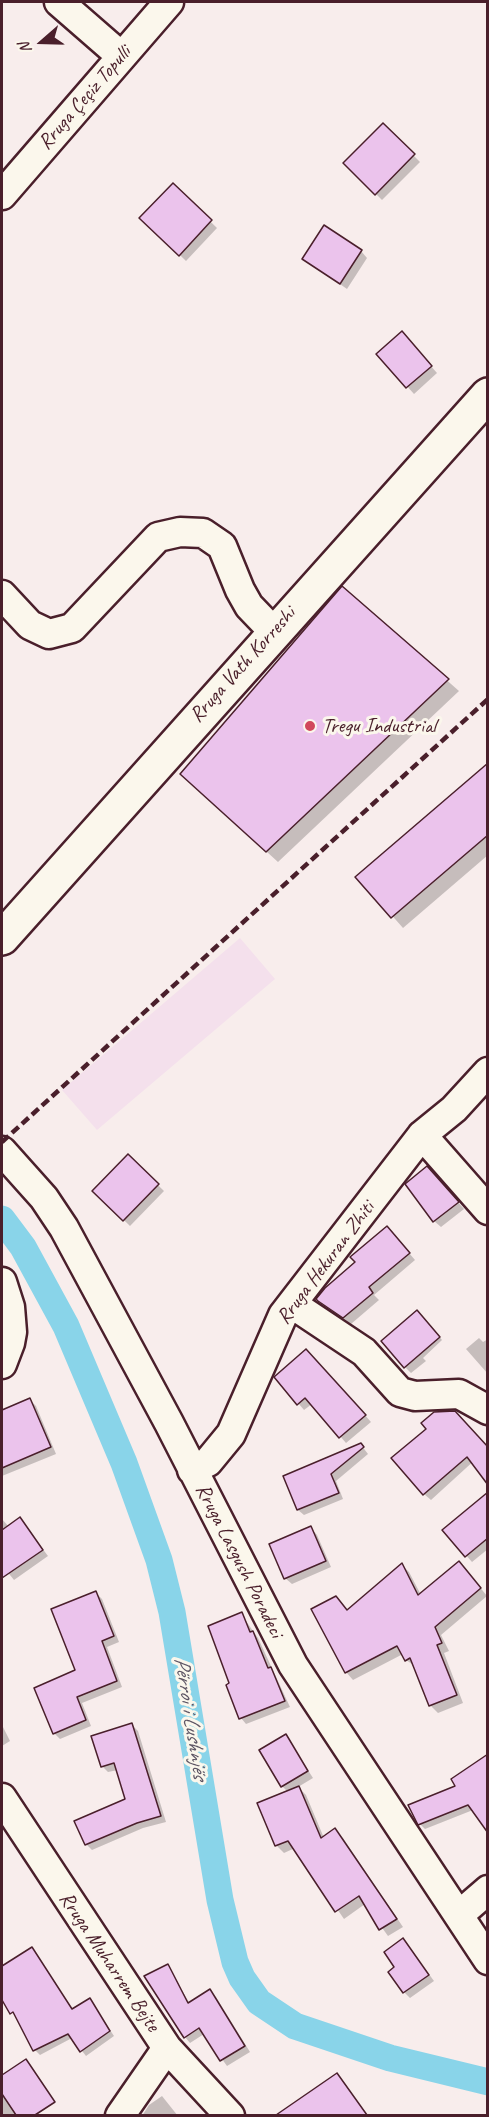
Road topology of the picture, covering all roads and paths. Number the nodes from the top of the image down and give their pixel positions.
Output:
1 (59, 2) edge
2 (169, 2) edge
3 (121, 56) junction
4 (2, 195) edge
5 (488, 395) edge
6 (2, 595) edge
7 (273, 631) junction
8 (2, 938) edge
9 (488, 1072) edge
10 (422, 1135) junction
11 (3, 1153) edge
12 (488, 1210) edge
13 (2, 1282) edge
14 (292, 1304) junction
15 (2, 1364) edge
16 (488, 1410) edge
17 (192, 1470) junction
18 (2, 1798) edge
19 (488, 1890) edge
20 (459, 1915) junction
21 (488, 1960) edge
22 (167, 2048) junction
23 (120, 2115) edge
24 (230, 2115) edge

1 - 3 street
2 - 3 street, Rruga Çeçiz Topulli
3 - 4 street, Rruga Çeçiz Topulli
5 - 7 main road, Rruga Vath Korreshi
6 - 7 street
7 - 8 main road, Rruga Vath Korreshi
9 - 10 street, Rruga Hekuran Zhiti
10 - 12 street
10 - 14 street, Rruga Hekuran Zhiti
11 - 17 street, Rruga Lasgush Poradeci
13 - 15 street
14 - 16 street
14 - 17 street, Rruga Hekuran Zhiti
17 - 20 street, Rruga Lasgush Poradeci
18 - 22 street, Rruga Muharrem Bejte
19 - 20 street
20 - 21 street, Rruga Lasgush Poradeci
22 - 23 street
22 - 24 street, Rruga Muharrem Bejte

